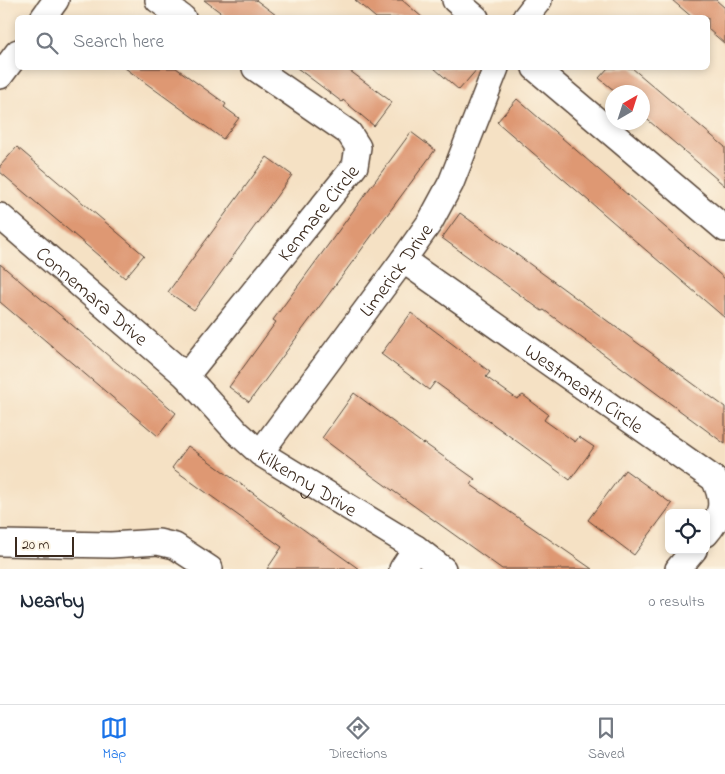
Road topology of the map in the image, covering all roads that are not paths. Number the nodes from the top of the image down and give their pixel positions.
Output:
1 (56, 0) edge
2 (158, 0) edge
3 (455, 0) edge
4 (539, 0) edge
5 (45, 15) edge
6 (179, 15) edge
7 (472, 15) edge
8 (528, 15) edge
9 (15, 56) edge
10 (258, 70) edge
11 (495, 70) edge
12 (537, 70) edge
13 (0, 76) edge
14 (0, 216) edge
15 (725, 229) edge
16 (403, 260) junction
17 (186, 376) junction
18 (260, 453) junction
19 (710, 529) edge
20 (0, 543) edge
21 (416, 548) junction
22 (691, 554) edge
23 (210, 569) edge
24 (402, 569) edge
25 (443, 569) edge
26 (678, 569) edge

1 - 5 street
2 - 6 street
3 - 7 street
4 - 8 street
9 - 13 street
10 - 17 street, Kenmare Circle
11 - 16 street, Limerick Drive
12 - 15 street
14 - 17 street, Connemara Drive
16 - 18 street, Limerick Drive
16 - 19 street, Westmeath Circle
17 - 18 street, Kilkenny Drive
18 - 21 street, Kilkenny Drive
20 - 23 street
21 - 24 street
21 - 25 street, Kilkenny Drive
22 - 26 street

